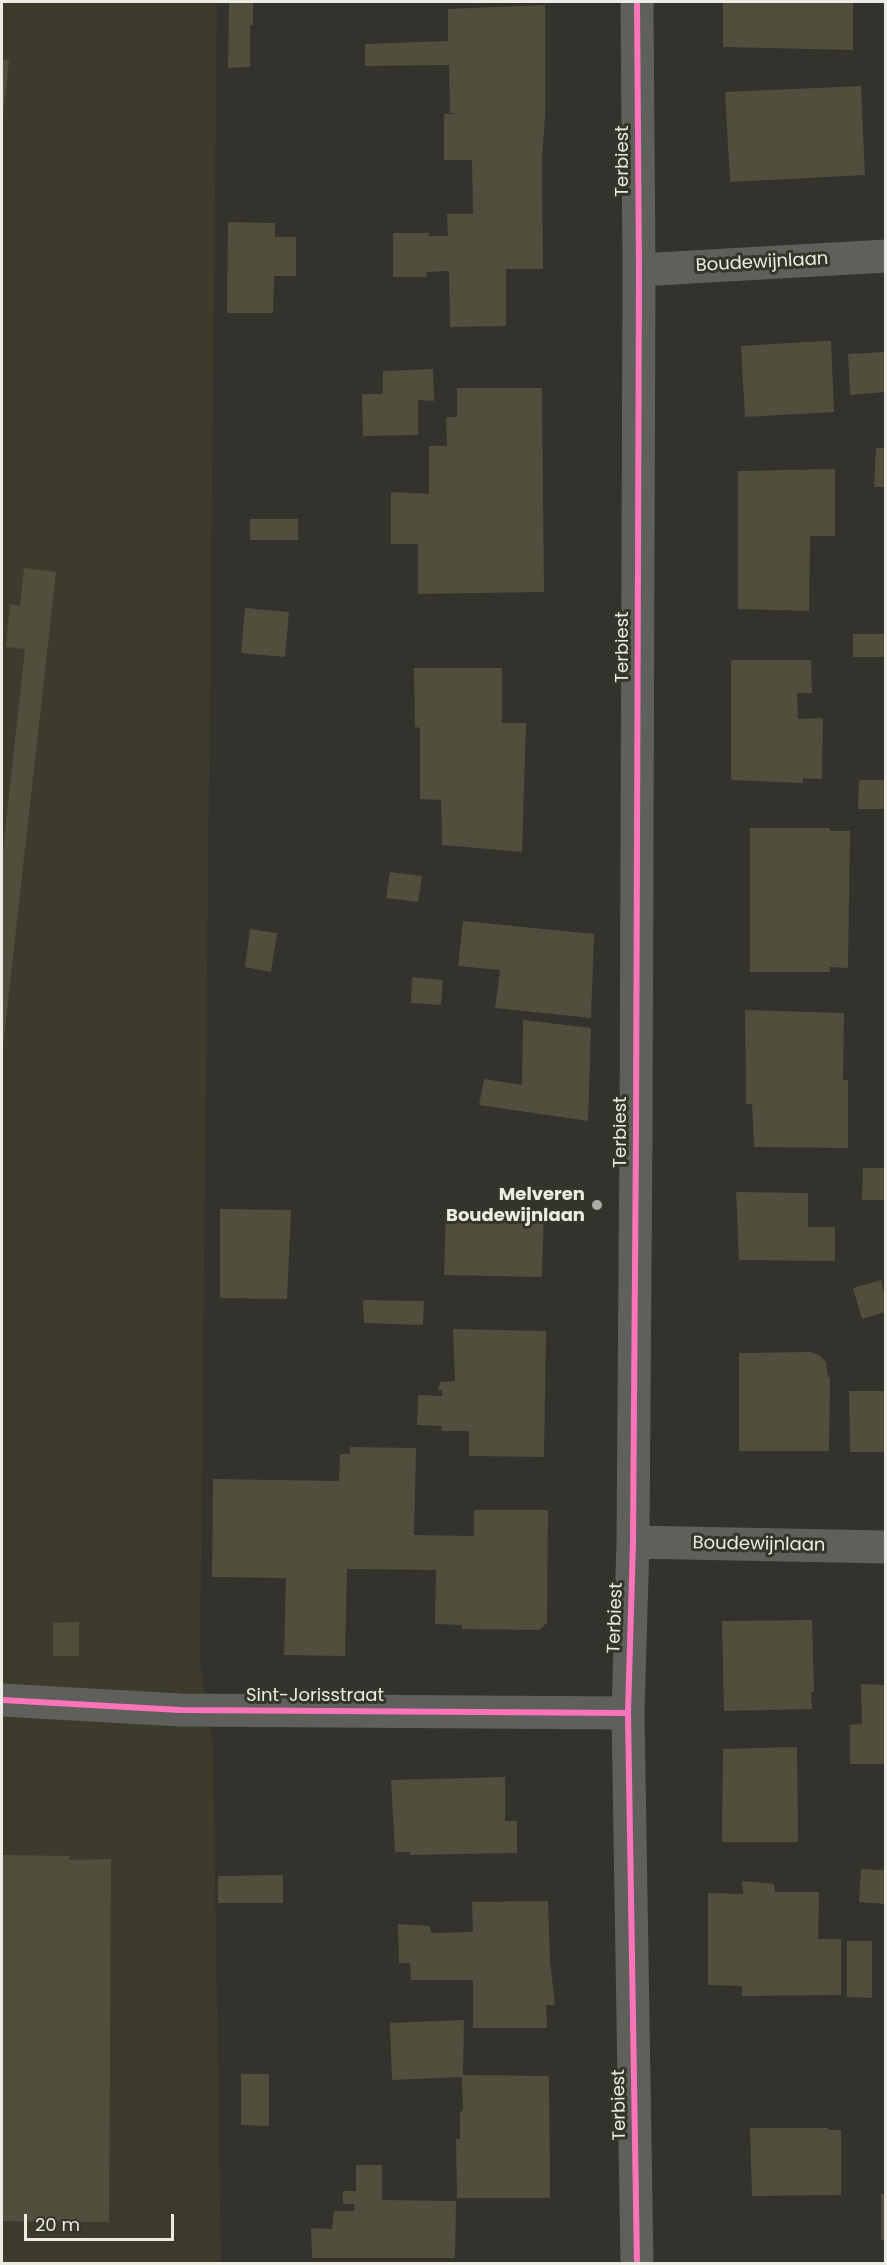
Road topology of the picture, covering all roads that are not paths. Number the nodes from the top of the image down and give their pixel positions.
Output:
1 (637, 2) edge
2 (885, 256) edge
3 (639, 270) junction
4 (633, 1542) junction
5 (885, 1547) edge
6 (2, 1700) edge
7 (628, 1713) junction
8 (637, 2264) edge

1 - 3 street, Terbiest
2 - 3 street, Boudewijnlaan
3 - 4 street, Terbiest
4 - 5 street, Boudewijnlaan
4 - 7 street, Terbiest
6 - 7 street, Sint-Jorisstraat
7 - 8 street, Terbiest

